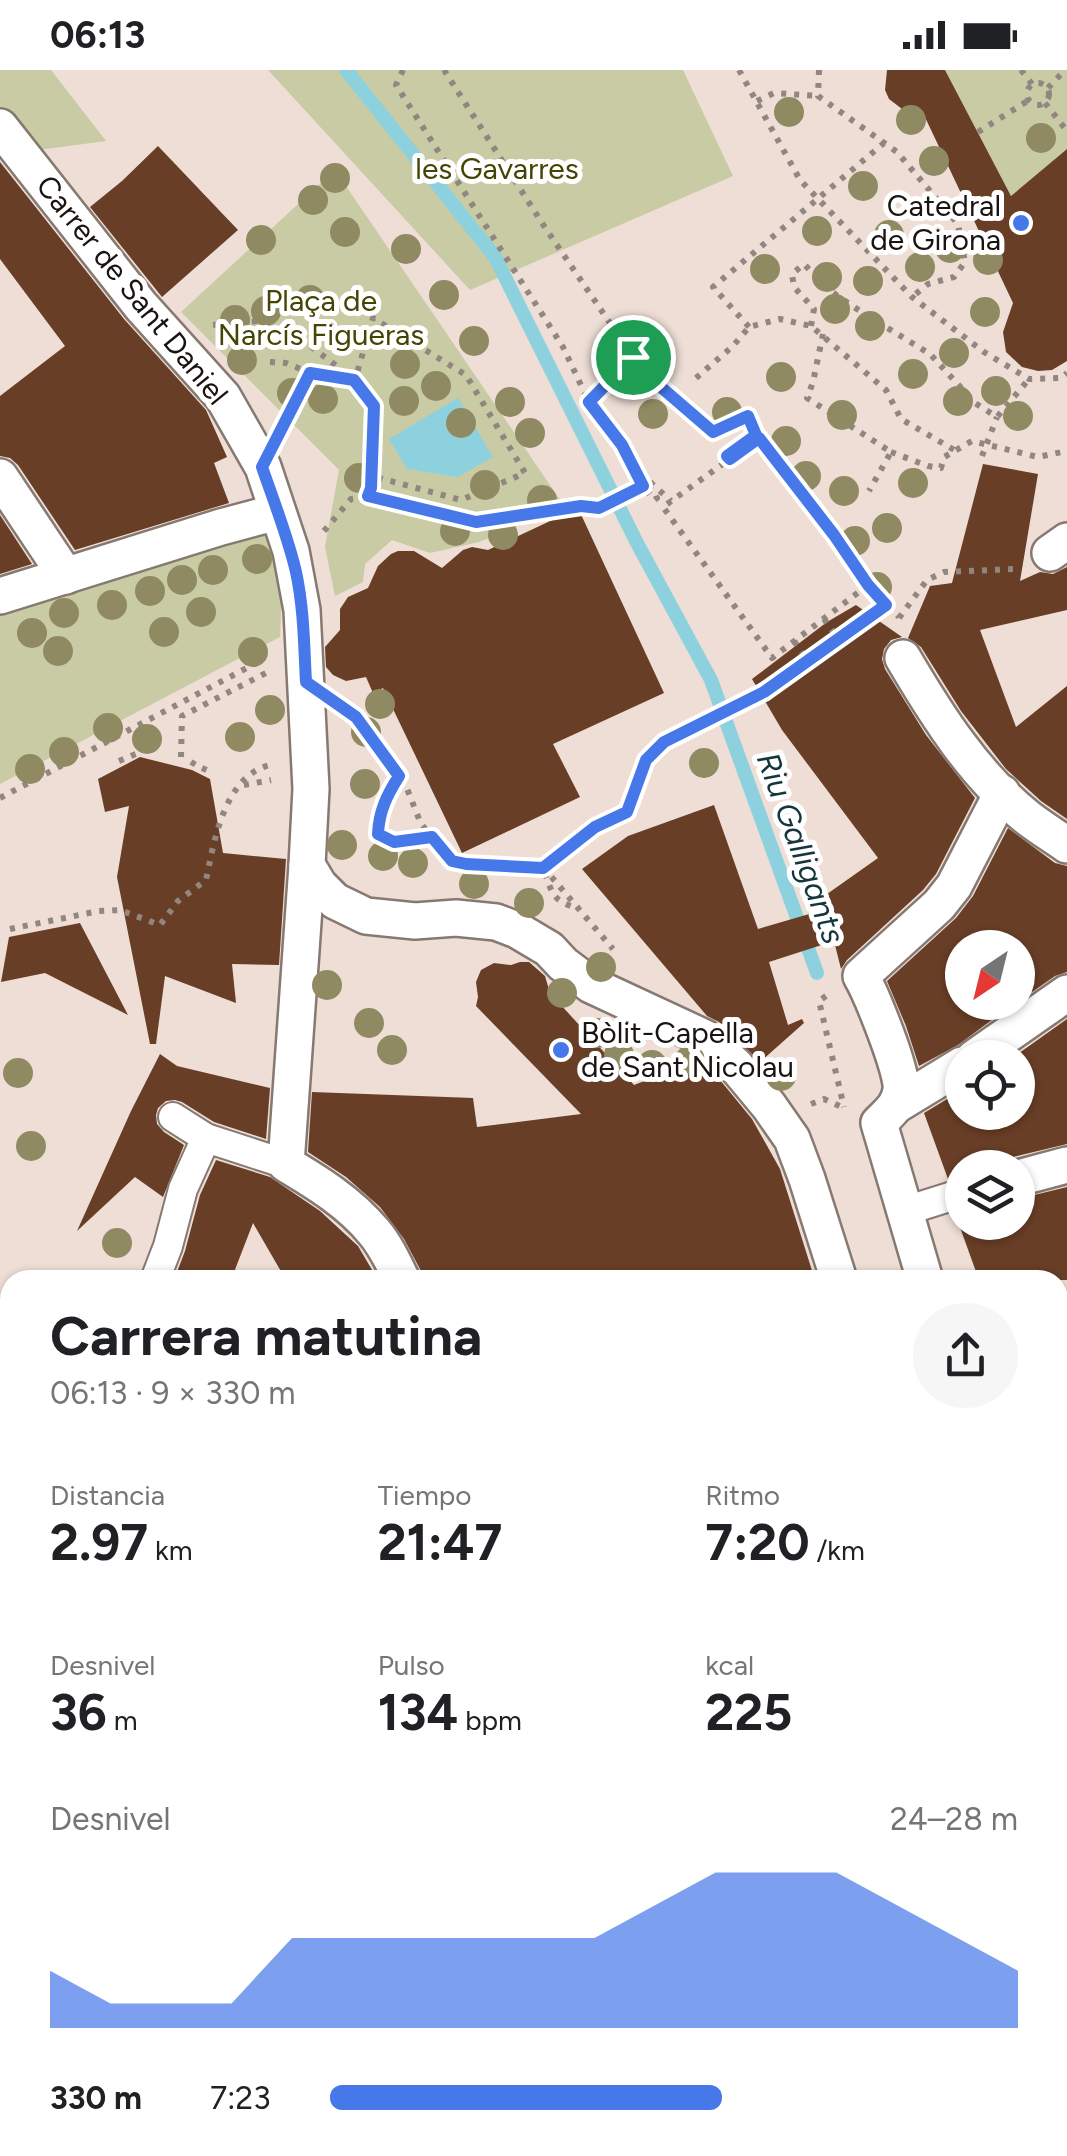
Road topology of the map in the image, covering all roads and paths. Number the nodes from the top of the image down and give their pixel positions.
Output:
1 (403, 70) edge
2 (444, 70) edge
3 (739, 70) edge
4 (818, 70) edge
5 (1021, 70) edge
6 (1065, 70) edge
7 (1032, 84) junction
8 (1048, 88) junction
9 (818, 96) junction
10 (1029, 100) junction
11 (757, 101) junction
12 (1045, 103) junction
13 (0, 127) edge
14 (1067, 131) edge
15 (978, 132) dead end
16 (884, 143) junction
17 (818, 201) junction
18 (912, 297) junction
19 (260, 322) dead end
20 (811, 326) junction
21 (750, 327) junction
22 (822, 334) junction
23 (633, 357) junction
24 (270, 362) dead end
25 (310, 373) junction
26 (1067, 373) edge
27 (696, 378) dead end
28 (1028, 379) junction
29 (354, 380) junction
30 (589, 402) junction
31 (996, 417) junction
32 (956, 451) junction
33 (1067, 451) edge
34 (890, 452) junction
35 (982, 456) dead end
36 (730, 459) junction
37 (262, 467) junction
38 (372, 476) junction
39 (0, 478) edge
40 (646, 485) junction
41 (869, 491) dead end
42 (368, 496) junction
43 (667, 504) junction
44 (277, 512) junction
45 (329, 523) dead end
46 (1048, 554) edge
47 (66, 576) junction
48 (868, 585) junction
49 (0, 596) edge
50 (886, 605) junction
51 (824, 619) junction
52 (839, 640) junction
53 (794, 641) junction
54 (904, 658) dead end
55 (808, 661) junction
56 (306, 682) junction
57 (143, 751) dead end
58 (119, 760) dead end
59 (213, 773) dead end
60 (399, 776) junction
61 (264, 780) dead end
62 (1002, 793) junction
63 (0, 798) edge
64 (432, 837) junction
65 (1067, 845) edge
66 (307, 865) junction
67 (543, 868) junction
68 (564, 892) dead end
69 (580, 910) dead end
70 (10, 929) dead end
71 (1067, 993) edge
72 (830, 994) dead end
73 (1000, 1040) edge
74 (945, 1076) edge
75 (898, 1104) junction
76 (844, 1108) dead end
77 (172, 1117) dead end
78 (206, 1138) junction
79 (286, 1164) junction
80 (1067, 1165) edge
81 (1035, 1173) edge
82 (945, 1198) edge
83 (905, 1211) junction
84 (158, 1270) edge
85 (396, 1270) edge
86 (836, 1270) edge
87 (923, 1270) edge

1 - 30 path
2 - 23 path
3 - 11 path
4 - 9 path
5 - 7 path
6 - 8 path
7 - 8 path
7 - 10 path
8 - 12 path
9 - 11 path
9 - 16 path
10 - 12 path
10 - 15 path
11 - 17 path
12 - 14 path
13 - 37 street, Carrer de Sant Daniel
16 - 17 path
16 - 18 path
17 - 18 path
17 - 21 path
18 - 28 path
19 - 29 path
20 - 21 path
20 - 22 path
20 - 31 path
21 - 27 path
22 - 32 path
22 - 34 path
23 - 30 path
23 - 36 path
24 - 25 path
25 - 29 path
25 - 37 path
26 - 28 path
28 - 31 path
29 - 38 path
29 - 38 path
30 - 40 path
31 - 35 path, bridge
32 - 33 path
32 - 34 path
34 - 41 path
36 - 43 path
36 - 48 path
37 - 44 street, Carrer de Sant Daniel
38 - 42 path
39 - 47 street
40 - 42 path
40 - 43 path
42 - 45 path
43 - 53 path
44 - 47 street
44 - 56 street, Carrer de Sant Daniel
46 - 50 path
47 - 49 street
48 - 50 path
48 - 51 path
50 - 52 path
51 - 52 path
51 - 53 path
52 - 55 path
53 - 55 path
54 - 62 street
55 - 67 path
56 - 60 path
56 - 66 street, Carrer de Sant Daniel
57 - 58 path
59 - 63 path
60 - 64 path
60 - 64 path
61 - 70 path
62 - 65 street
62 - 75 street
64 - 67 path
66 - 79 street, Carrer de Sant Daniel
66 - 86 street
67 - 68 path
67 - 69 path
71 - 73 street
72 - 76 path
74 - 75 street
75 - 83 street
77 - 78 street
78 - 79 street
78 - 84 street
79 - 85 street
80 - 81 street
82 - 83 street
83 - 87 street

